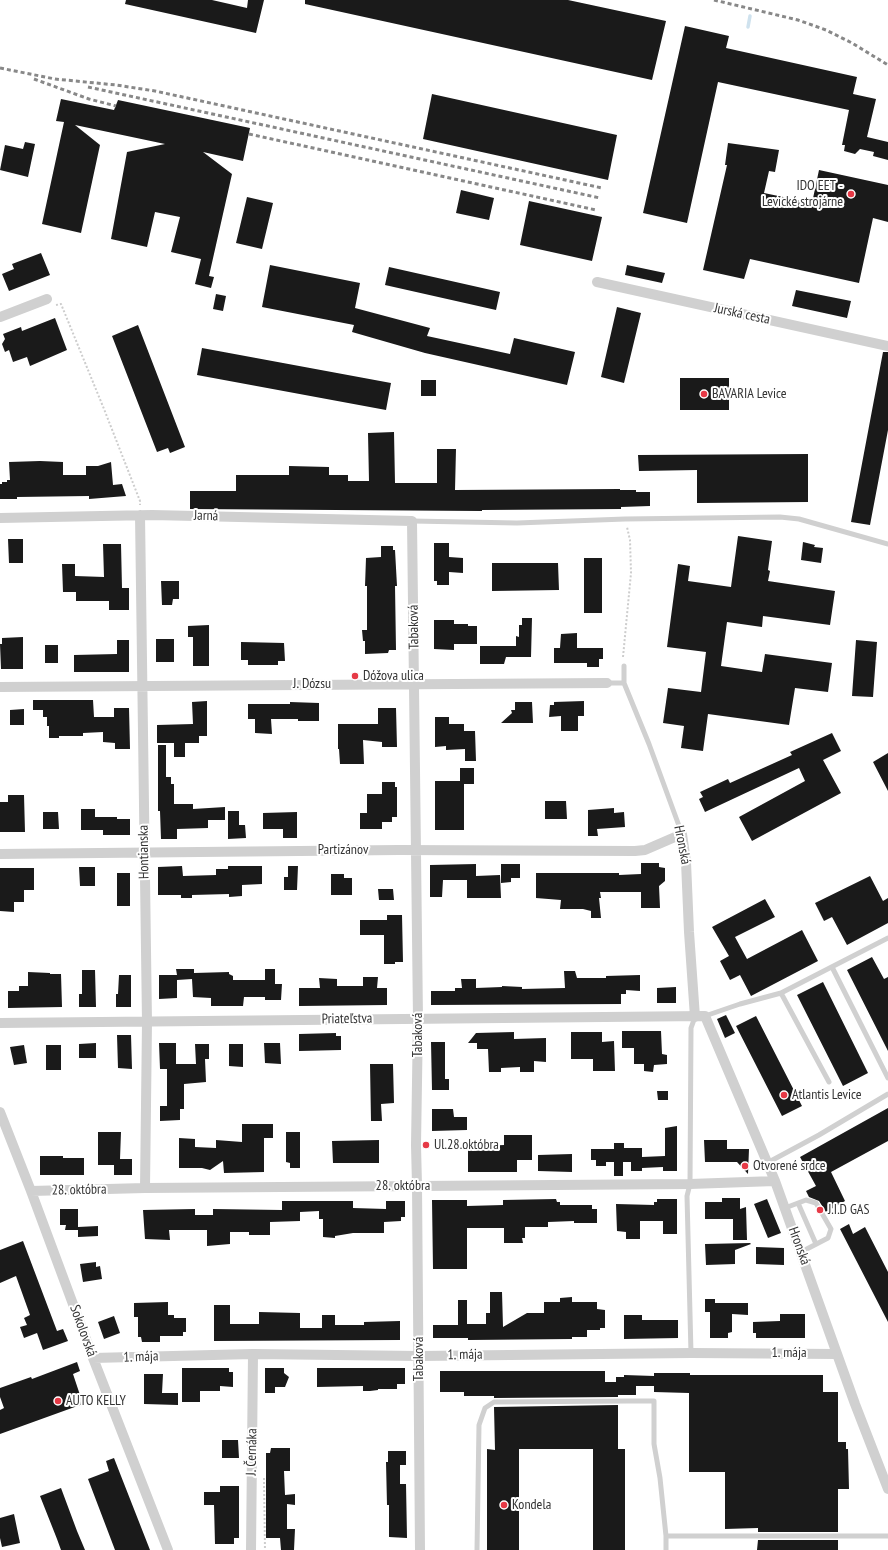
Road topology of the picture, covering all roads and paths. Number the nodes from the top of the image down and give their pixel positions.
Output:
1 (597, 282) dead end
2 (49, 303) joint
3 (0, 317) edge
4 (888, 346) edge
5 (140, 515) junction
6 (0, 518) edge
7 (625, 519) junction
8 (412, 521) junction
9 (888, 544) edge
10 (624, 666) joint
11 (414, 683) junction
12 (607, 683) joint
13 (624, 683) junction
14 (144, 685) junction
15 (0, 687) edge
16 (682, 834) junction
17 (416, 850) junction
18 (144, 852) junction
19 (0, 854) edge
20 (888, 938) edge
21 (832, 967) junction
22 (781, 993) junction
23 (700, 1016) junction
24 (418, 1019) junction
25 (147, 1022) junction
26 (0, 1023) edge
27 (888, 1078) edge
28 (830, 1082) dead end
29 (888, 1094) edge
30 (0, 1112) edge
31 (768, 1162) junction
32 (775, 1180) junction
33 (690, 1184) junction
34 (417, 1186) junction
35 (145, 1188) junction
36 (31, 1191) junction
37 (798, 1203) junction
38 (785, 1208) junction
39 (816, 1244) junction
40 (801, 1252) junction
41 (691, 1353) junction
42 (253, 1354) junction
43 (837, 1354) junction
44 (418, 1356) junction
45 (93, 1358) junction
46 (888, 1488) edge
47 (666, 1536) junction
48 (888, 1536) edge
49 (168, 1550) edge
50 (251, 1550) edge
51 (420, 1550) edge
52 (477, 1550) edge
53 (666, 1550) edge

1 - 4 street, Jurská cesta
2 - 3 street
2 - 5 path
5 - 6 street, Jarná
5 - 8 street, Jarná
5 - 14 street, Hontianska
7 - 8 lane
7 - 9 lane
7 - 10 path
8 - 11 street, Tabaková
10 - 13 lane
11 - 12 street, J. Dózsu
11 - 14 street, J. Dózsu
11 - 17 street, Tabaková
12 - 13 lane, J. Dózsu
13 - 16 lane, Hronská
14 - 15 street, J. Dózsu
14 - 18 street, Hontianska
16 - 17 street, Partizánov
16 - 23 street, Hronská
17 - 18 street, Partizánov
17 - 24 street, Tabaková
18 - 19 street, Partizánov
18 - 25 street, Hontianska
20 - 21 lane
21 - 22 lane
21 - 27 lane
22 - 23 lane
22 - 28 lane
23 - 24 street, Priateľstva
23 - 31 street, Hronská
23 - 33 lane, Hronská
24 - 25 street, Priateľstva
24 - 34 street, Tabaková
25 - 26 street, Priateľstva
25 - 35 street, Hontianska
29 - 31 lane
30 - 36 street, Sokolovská
31 - 32 street, Hronská
32 - 33 street, 28. októbra
32 - 38 street, Hronská
33 - 34 street, 28. októbra
33 - 41 lane, Hronská
34 - 35 street, 28. októbra
34 - 44 street, Tabaková
35 - 36 street, 28. októbra
36 - 45 street, Sokolovská
37 - 38 lane
37 - 39 lane
37 - 39 lane
38 - 40 street, Hronská
39 - 40 lane
40 - 43 street, Hronská
41 - 43 street, 1. mája
41 - 44 street, 1. mája
42 - 44 street, 1. mája
42 - 45 street, 1. mája
42 - 50 street, J. Černáka
43 - 46 street, Hronská
44 - 51 street, Tabaková
45 - 49 street, Sokolovská
47 - 48 lane
47 - 52 lane
47 - 53 lane

